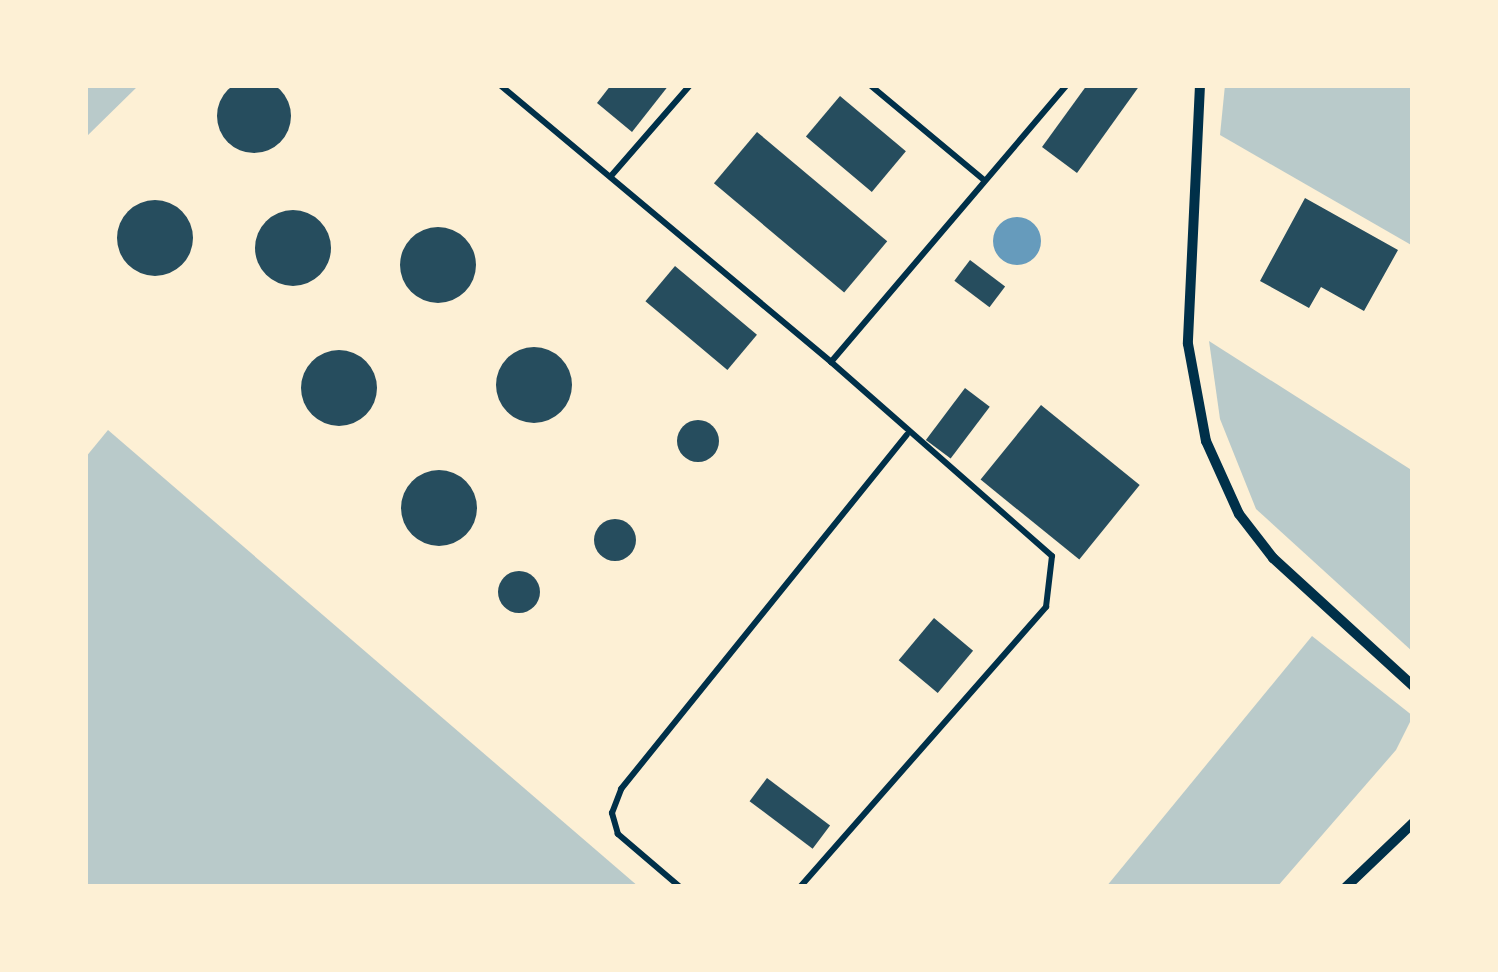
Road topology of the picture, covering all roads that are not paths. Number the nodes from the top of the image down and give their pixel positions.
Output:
1 (500, 85) edge
2 (690, 85) edge
3 (870, 85) edge
4 (1067, 85) edge
5 (1200, 85) edge
6 (611, 176) junction
7 (984, 180) junction
8 (831, 362) junction
9 (906, 435) junction
10 (1413, 686) edge
11 (1413, 823) edge
12 (680, 887) edge
13 (800, 887) edge
14 (1346, 887) edge

1 - 6 lane
2 - 6 lane
3 - 7 lane
4 - 7 lane
5 - 10 street
6 - 8 lane
7 - 8 lane
8 - 9 lane
9 - 12 lane
9 - 13 lane
11 - 14 street

